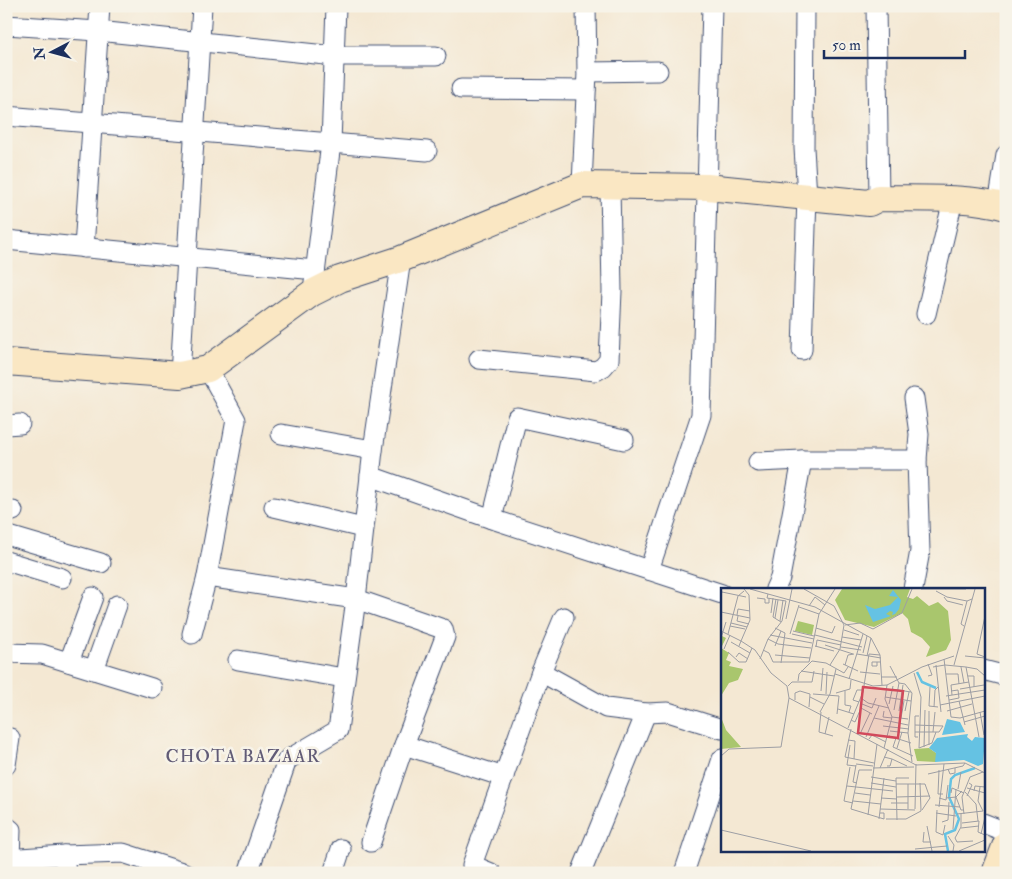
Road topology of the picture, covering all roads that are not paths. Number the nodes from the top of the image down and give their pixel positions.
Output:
1 (100, 6) edge
2 (202, 6) edge
3 (336, 6) edge
4 (712, 6) edge
5 (806, 6) edge
6 (876, 6) edge
7 (591, 7) edge
8 (6, 25) edge
9 (98, 31) junction
10 (199, 42) junction
11 (335, 56) junction
12 (436, 56) dead end
13 (658, 71) dead end
14 (587, 81) junction
15 (460, 89) dead end
16 (6, 116) edge
17 (92, 123) junction
18 (194, 132) junction
19 (331, 143) junction
20 (427, 151) dead end
21 (1006, 155) edge
22 (582, 185) junction
23 (610, 186) junction
24 (707, 188) junction
25 (807, 196) junction
26 (879, 198) junction
27 (953, 200) junction
28 (1002, 206) edge
29 (6, 240) edge
30 (84, 248) junction
31 (188, 258) junction
32 (401, 259) junction
33 (314, 281) junction
34 (926, 314) dead end
35 (802, 350) dead end
36 (479, 358) dead end
37 (6, 362) edge
38 (208, 369) junction
39 (180, 375) junction
40 (914, 398) dead end
41 (281, 434) dead end
42 (624, 440) dead end
43 (373, 450) junction
44 (802, 460) junction
45 (917, 460) junction
46 (758, 462) dead end
47 (370, 476) junction
48 (274, 507) dead end
49 (492, 519) junction
50 (363, 528) junction
51 (6, 535) edge
52 (6, 561) edge
53 (101, 563) dead end
54 (649, 570) junction
55 (207, 577) junction
56 (62, 578) dead end
57 (775, 588) edge
58 (913, 588) edge
59 (721, 594) edge
60 (93, 596) dead end
61 (356, 599) junction
62 (117, 604) dead end
63 (564, 617) dead end
64 (192, 634) dead end
65 (6, 653) edge
66 (238, 660) dead end
67 (69, 662) junction
68 (94, 670) junction
69 (984, 670) edge
70 (541, 672) junction
71 (1006, 676) edge
72 (344, 678) junction
73 (152, 688) dead end
74 (646, 713) junction
75 (721, 729) edge
76 (10, 738) dead end
77 (404, 745) junction
78 (721, 763) edge
79 (6, 765) edge
80 (504, 777) junction
81 (984, 823) edge
82 (6, 826) edge
83 (1006, 832) edge
84 (371, 842) dead end
85 (1006, 844) edge
86 (340, 850) dead end
87 (8, 859) edge
88 (65, 864) edge
89 (184, 873) edge
90 (248, 873) edge
91 (333, 873) edge
92 (491, 873) edge
93 (581, 873) edge
94 (684, 873) edge
95 (995, 873) edge

1 - 9 street
2 - 10 street
3 - 11 street
4 - 24 street
5 - 25 street
6 - 26 street
7 - 14 street
8 - 9 street
9 - 10 street
9 - 17 street
10 - 11 street
10 - 18 street
11 - 12 street
11 - 19 street
13 - 14 street
14 - 15 street
14 - 22 street
16 - 17 street
17 - 18 street
17 - 30 street
18 - 19 street
18 - 31 street
19 - 20 street
19 - 33 street
21 - 28 street
22 - 23 street
22 - 32 street
23 - 24 street
23 - 36 street
24 - 25 street
24 - 54 street
25 - 26 street
25 - 35 street
26 - 27 street
27 - 28 street
27 - 34 street
29 - 30 street
30 - 31 street
31 - 33 street
31 - 39 street
32 - 33 street
32 - 43 street
33 - 38 street
37 - 39 street
38 - 39 street
38 - 55 street
40 - 45 street
41 - 43 street
42 - 49 street
43 - 47 street
44 - 45 street
44 - 46 street
44 - 57 street
45 - 58 street
47 - 49 street
47 - 50 street
48 - 50 street
49 - 54 street
50 - 61 street
51 - 53 street
52 - 56 street
54 - 59 street
55 - 61 street
55 - 64 street
60 - 67 street
61 - 72 street
61 - 77 street
62 - 68 street
63 - 70 street
65 - 67 street
66 - 72 street
67 - 68 street
68 - 73 street
69 - 71 street
70 - 74 street
70 - 80 street
72 - 90 street
74 - 75 street
74 - 93 street
76 - 79 street
77 - 80 street
77 - 84 street
78 - 94 street
80 - 92 street
81 - 83 street
82 - 87 street
85 - 95 street
86 - 91 street
87 - 88 street
88 - 89 street

